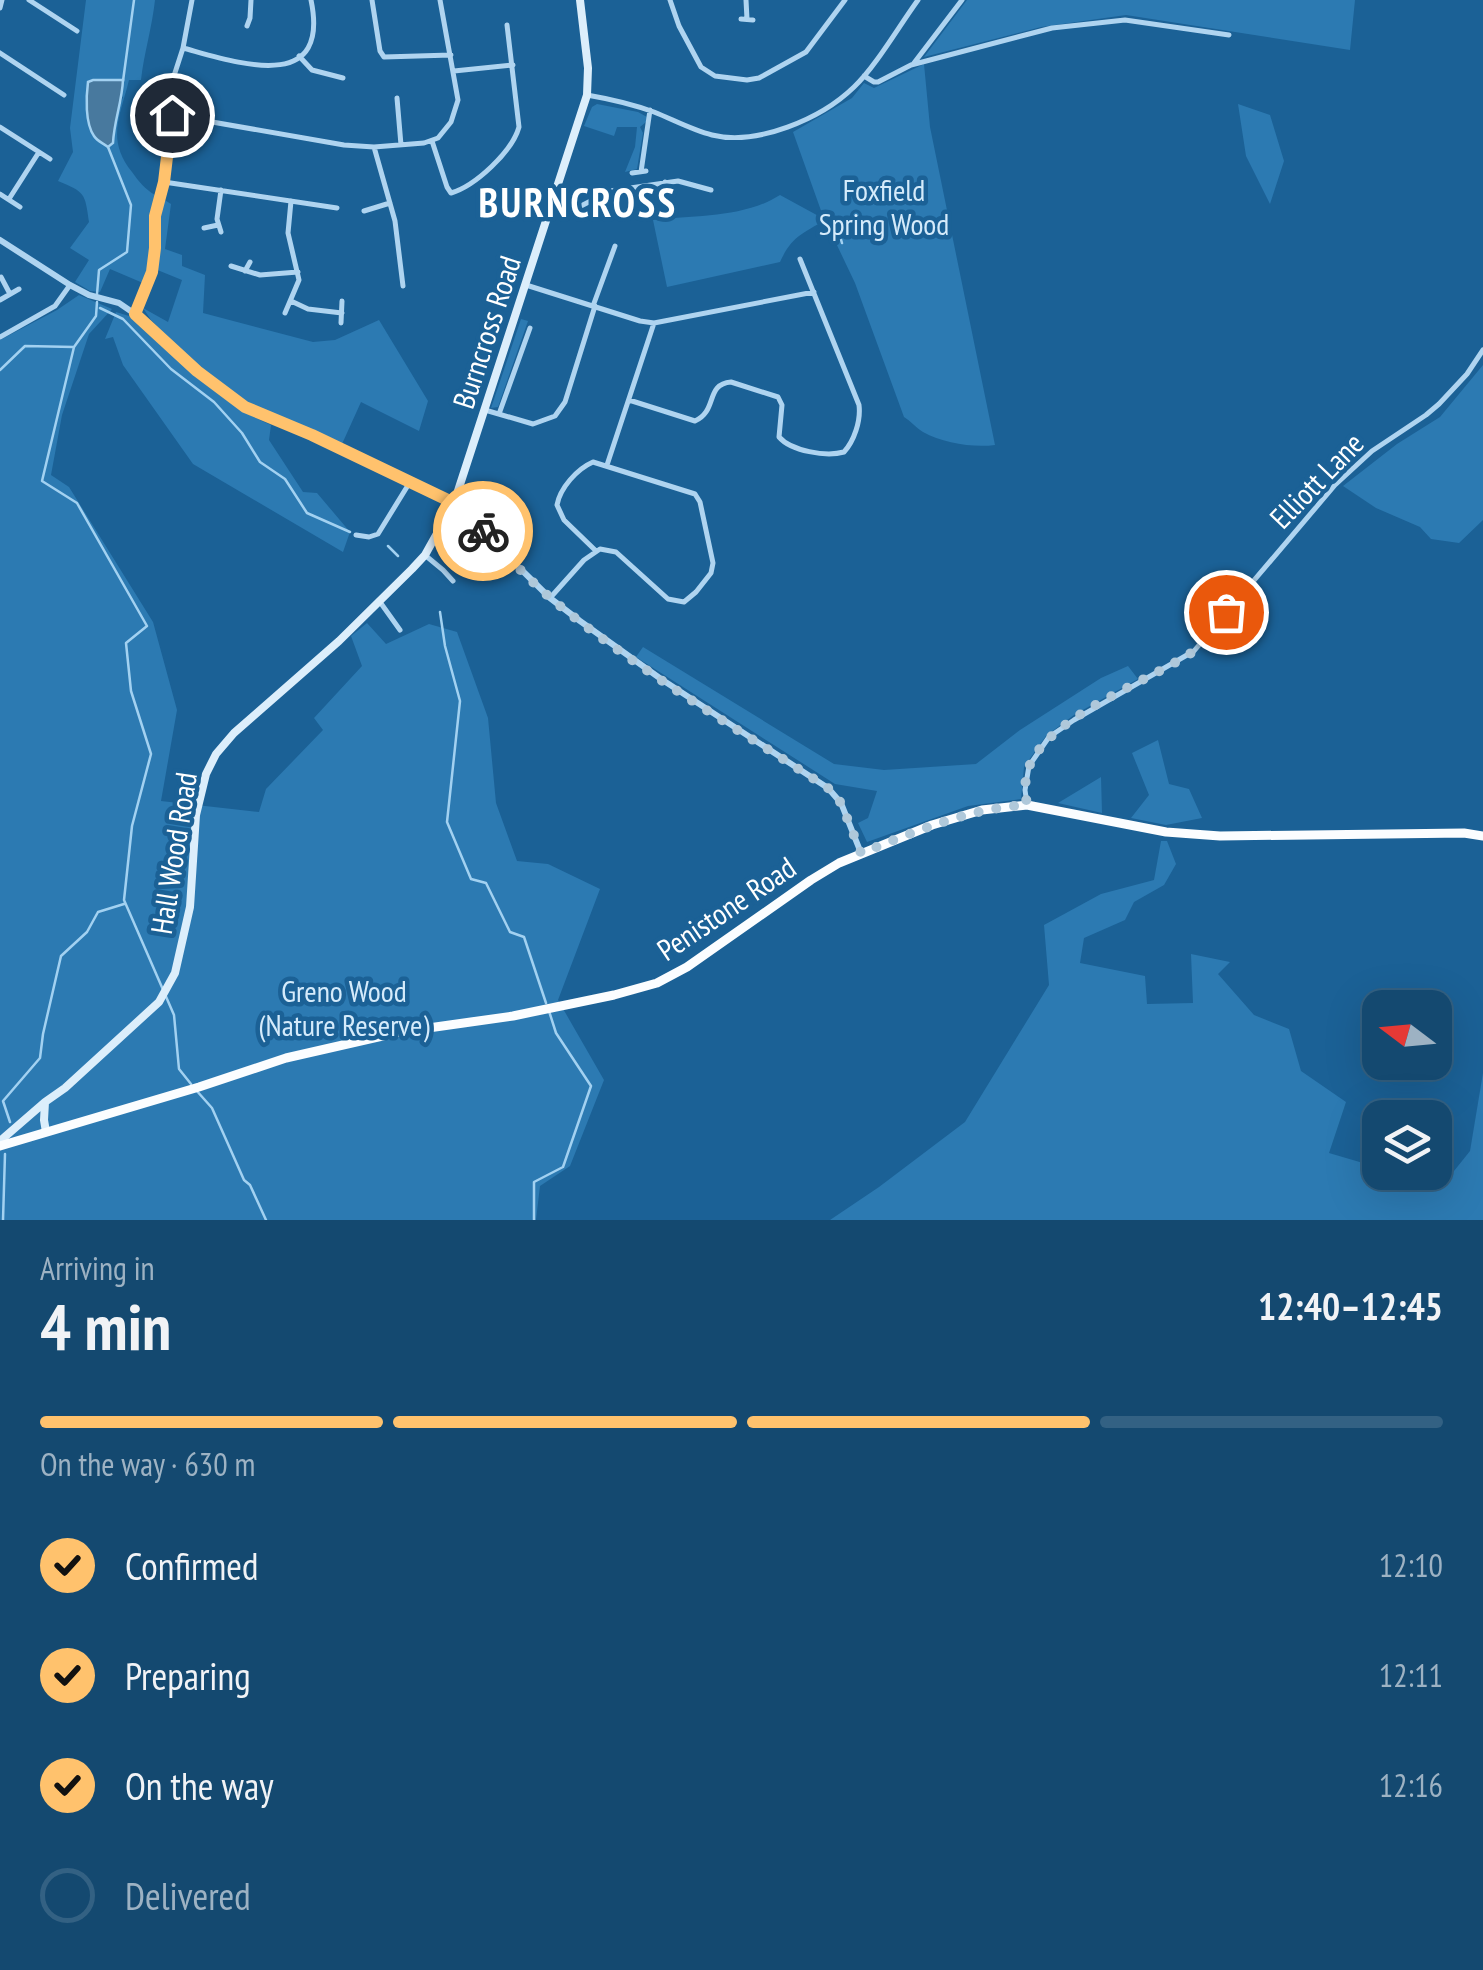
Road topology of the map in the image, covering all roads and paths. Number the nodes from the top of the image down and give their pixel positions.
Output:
1 (2, 0) edge
2 (29, 0) edge
3 (46, 0) edge
4 (192, 0) edge
5 (251, 0) edge
6 (311, 0) edge
7 (372, 0) edge
8 (440, 0) edge
9 (580, 0) edge
10 (670, 0) edge
11 (746, 0) edge
12 (918, 0) edge
13 (962, 0) edge
14 (843, 1) edge
15 (0, 8) edge
16 (41, 8) junction
17 (747, 19) dead end
18 (75, 21) dead end
19 (252, 21) dead end
20 (508, 25) dead end
21 (1228, 34) dead end
22 (182, 48) junction
23 (0, 53) edge
24 (451, 55) junction
25 (299, 56) junction
26 (912, 65) junction
27 (513, 66) junction
28 (454, 71) junction
29 (864, 76) junction
30 (343, 78) dead end
31 (61, 91) dead end
32 (587, 95) junction
33 (397, 98) dead end
34 (650, 110) junction
35 (172, 115) junction
36 (0, 127) edge
37 (432, 141) junction
38 (401, 145) junction
39 (374, 148) junction
40 (39, 152) junction
41 (50, 159) dead end
42 (632, 173) dead end
43 (164, 182) junction
44 (665, 182) junction
45 (221, 190) junction
46 (711, 190) dead end
47 (0, 194) edge
48 (667, 195) dead end
49 (9, 200) junction
50 (292, 201) junction
51 (552, 202) junction
52 (390, 203) junction
53 (20, 207) dead end
54 (338, 208) dead end
55 (364, 211) dead end
56 (204, 228) dead end
57 (0, 240) edge
58 (615, 246) dead end
59 (800, 259) dead end
60 (250, 262) dead end
61 (231, 266) dead end
62 (245, 271) junction
63 (298, 272) junction
64 (0, 277) edge
65 (70, 285) junction
66 (525, 285) junction
67 (403, 286) dead end
68 (20, 289) dead end
69 (814, 292) junction
70 (10, 294) junction
71 (0, 300) edge
72 (291, 301) junction
73 (342, 301) dead end
74 (594, 306) junction
75 (285, 313) dead end
76 (342, 313) junction
77 (135, 314) junction
78 (341, 322) dead end
79 (654, 324) junction
80 (530, 328) dead end
81 (0, 337) edge
82 (1483, 350) edge
83 (629, 400) junction
84 (483, 410) junction
85 (499, 414) junction
86 (607, 465) junction
87 (410, 482) junction
88 (454, 503) junction
89 (356, 536) dead end
90 (595, 550) junction
91 (425, 555) junction
92 (453, 581) dead end
93 (550, 598) junction
94 (380, 602) junction
95 (400, 630) dead end
96 (1027, 805) junction
97 (1483, 836) edge
98 (861, 853) junction
99 (45, 1102) junction
100 (46, 1132) junction
101 (0, 1143) edge

1 - 15 street
2 - 16 street
3 - 16 street
4 - 22 street
5 - 19 street
6 - 25 street
7 - 24 street
8 - 24 street
9 - 32 main road, Burncross Road
10 - 14 street
11 - 17 street
12 - 29 street
13 - 26 street
16 - 18 street
20 - 27 street
21 - 26 street
22 - 25 street
22 - 35 street
23 - 31 street
24 - 28 street
25 - 30 street
26 - 29 street
27 - 28 street
27 - 37 street
28 - 37 street
29 - 34 street
32 - 34 street
32 - 51 main road, Burncross Road
33 - 38 street
34 - 42 street
35 - 39 street
35 - 43 street
36 - 40 street
37 - 38 street
38 - 39 street
39 - 52 street
40 - 41 street
40 - 49 street
43 - 45 street
43 - 77 street
44 - 46 street
44 - 48 street
44 - 51 street
45 - 50 street
45 - 56 street
47 - 49 street
49 - 53 street
50 - 54 street
50 - 63 street
51 - 66 main road, Burncross Road
52 - 55 street
52 - 67 street
57 - 65 street
58 - 74 street
59 - 69 street
60 - 62 street
61 - 62 street
62 - 63 street
63 - 72 street
64 - 70 street
65 - 77 street
65 - 81 street
66 - 74 street
66 - 84 main road, Burncross Road
68 - 70 street
69 - 79 street
69 - 83 street
70 - 71 street
72 - 75 street
72 - 76 street
73 - 76 street
74 - 79 street
74 - 85 street
76 - 78 street
77 - 87 street
79 - 83 street
80 - 85 street
82 - 96 street, Elliott Lane
83 - 86 street
84 - 85 street
84 - 88 main road, Burncross Road
86 - 90 street
86 - 90 street
87 - 88 street
87 - 89 street
88 - 91 main road, Hall Wood Road
88 - 93 street
90 - 93 street
91 - 92 street
91 - 94 main road, Hall Wood Road
93 - 98 street
94 - 95 street
94 - 99 main road, Hall Wood Road
96 - 97 highway, Penistone Road
96 - 98 highway, Penistone Road
98 - 100 highway, Penistone Road
99 - 100 main road
99 - 101 main road, Hall Wood Road
100 - 101 highway, Penistone Road

